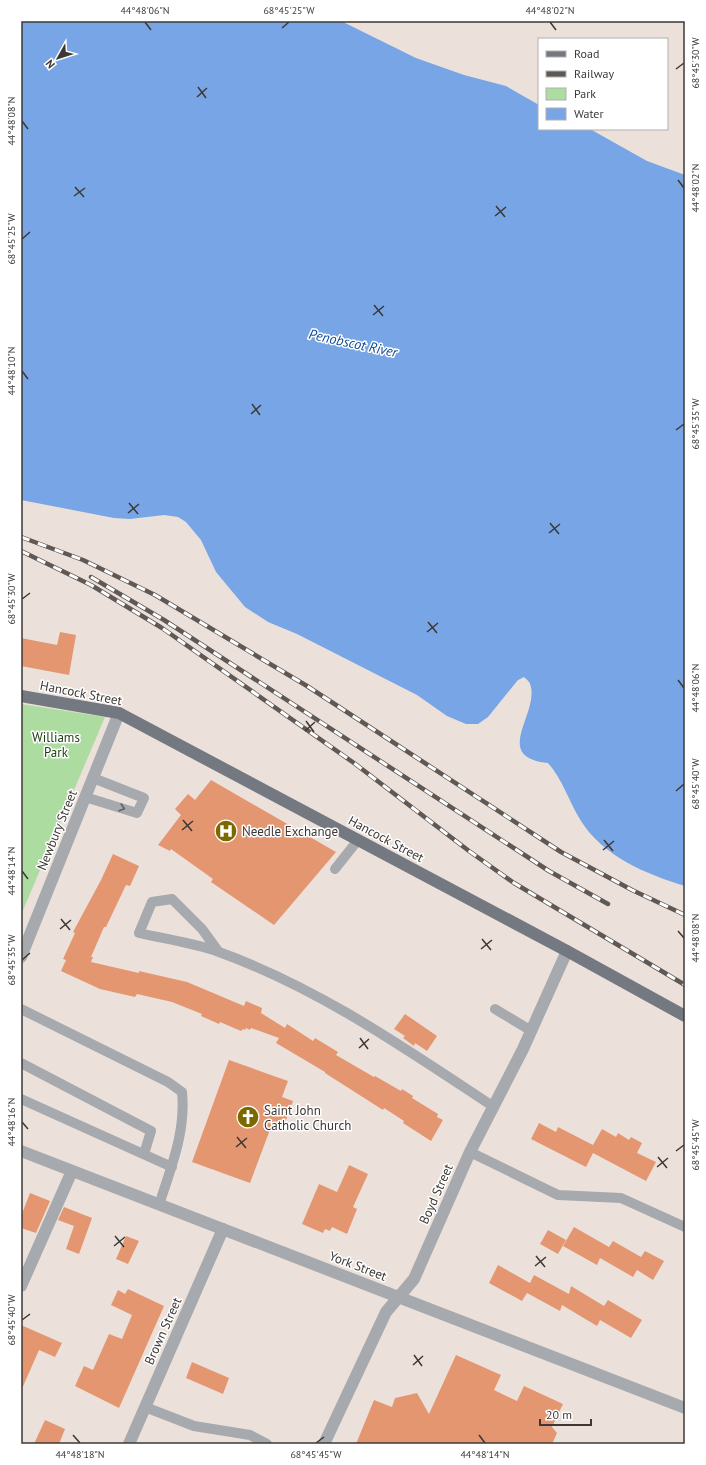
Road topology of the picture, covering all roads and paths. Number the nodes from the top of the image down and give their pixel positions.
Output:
1 (21, 696) edge
2 (119, 713) junction
3 (93, 778) junction
4 (85, 797) junction
5 (358, 840) junction
6 (335, 869) dead end
7 (218, 951) junction
8 (568, 951) junction
9 (21, 957) edge
10 (21, 1009) edge
11 (495, 1009) dead end
12 (685, 1016) edge
13 (530, 1030) junction
14 (21, 1063) edge
15 (21, 1099) edge
16 (494, 1107) junction
17 (21, 1152) edge
18 (470, 1152) junction
19 (144, 1154) junction
20 (172, 1167) junction
21 (72, 1171) junction
22 (160, 1205) junction
23 (685, 1227) edge
24 (223, 1229) junction
25 (21, 1286) edge
26 (399, 1297) junction
27 (145, 1407) junction
28 (685, 1408) edge
29 (128, 1444) edge
30 (267, 1444) edge
31 (324, 1444) edge

1 - 2 main road, Hancock Street
2 - 3 street, Newbury Street
2 - 5 main road, Hancock Street
3 - 4 street, Newbury Street
4 -> 3 lane
4 - 9 street, Newbury Street
5 - 6 lane
5 - 8 main road, Hancock Street
7 - 7 lane
7 - 16 lane
8 - 12 main road, Hancock Street
8 - 13 street, Boyd Street
10 - 20 lane
11 - 13 lane
13 - 16 street, Boyd Street
14 - 19 lane
15 - 19 lane
16 - 18 street, Boyd Street
17 - 21 street, York Street
18 - 23 lane
18 - 26 street, Boyd Street
19 - 20 lane
20 - 22 lane
21 - 22 street, York Street
21 - 25 street
22 - 24 street, York Street
24 - 26 street, York Street
24 - 27 street, Brown Street
26 - 28 street, York Street
26 - 31 street, Boyd Street
27 - 29 street, Brown Street
27 - 30 lane

